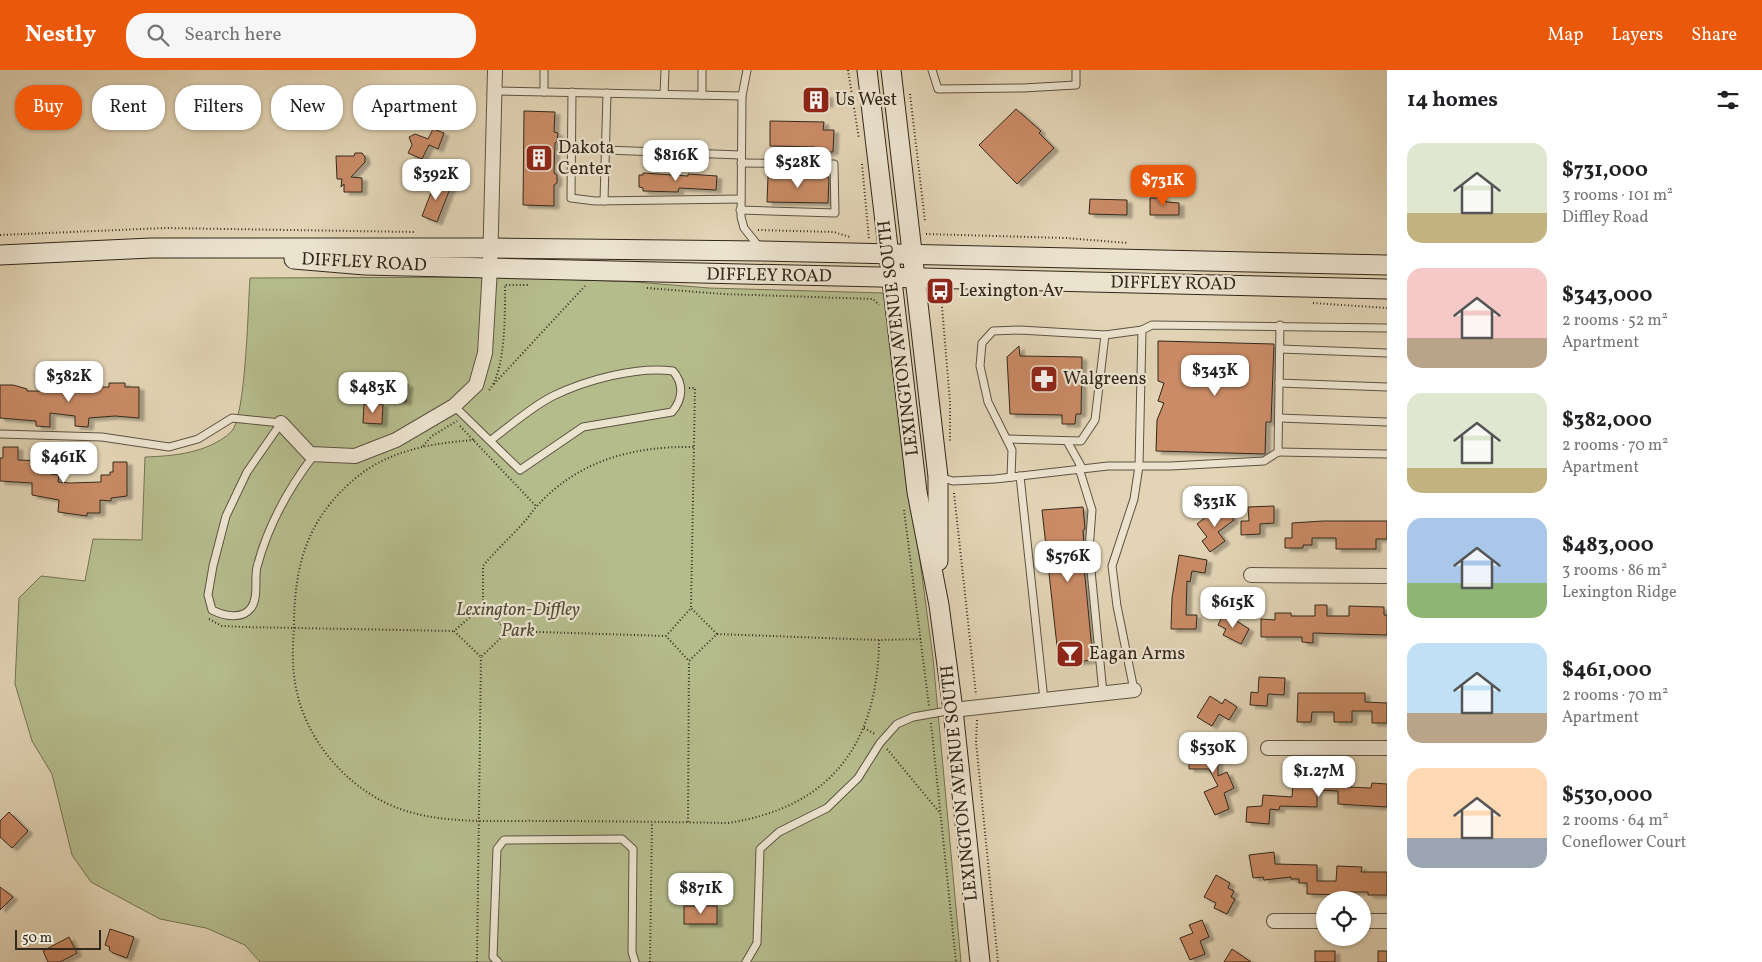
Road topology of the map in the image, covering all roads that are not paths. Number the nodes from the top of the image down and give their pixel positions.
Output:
1 (494, 70) edge
2 (544, 70) edge
3 (665, 70) edge
4 (702, 70) edge
5 (747, 70) edge
6 (867, 70) edge
7 (891, 70) edge
8 (932, 70) edge
9 (1076, 70) edge
10 (494, 91) junction
11 (544, 92) junction
12 (572, 92) junction
13 (607, 93) junction
14 (664, 94) junction
15 (702, 95) junction
16 (742, 96) junction
17 (605, 150) junction
18 (741, 159) junction
19 (604, 200) junction
20 (741, 200) junction
21 (740, 210) junction
22 (151, 248) junction
23 (492, 248) junction
24 (762, 251) junction
25 (890, 254) junction
26 (914, 254) junction
27 (0, 255) edge
28 (1387, 266) edge
29 (490, 268) junction
30 (892, 278) junction
31 (917, 279) junction
32 (1387, 288) edge
33 (1280, 325) junction
34 (1387, 328) edge
35 (1142, 330) junction
36 (1105, 334) junction
37 (1280, 349) junction
38 (1387, 353) edge
39 (1279, 383) junction
40 (1387, 388) edge
41 (454, 406) junction
42 (1279, 418) junction
43 (1387, 422) edge
44 (281, 423) junction
45 (0, 434) edge
46 (1007, 439) junction
47 (490, 441) junction
48 (1067, 441) junction
49 (1278, 452) junction
50 (314, 454) junction
51 (1387, 454) edge
52 (1139, 466) junction
53 (1081, 468) junction
54 (1020, 476) junction
55 (1011, 477) junction
56 (946, 479) junction
57 (1251, 575) dead end
58 (1387, 576) edge
59 (939, 605) junction
60 (1134, 690) joint
61 (1103, 693) junction
62 (1044, 700) junction
63 (953, 710) junction
64 (1268, 748) dead end
65 (1387, 748) edge
66 (1274, 921) dead end
67 (1316, 921) edge
68 (1371, 921) edge
69 (1387, 921) edge
70 (498, 962) edge
71 (635, 962) edge
72 (746, 962) edge
73 (980, 962) edge

1 - 10 street
2 - 11 lane
3 - 14 lane
4 - 15 lane
5 - 16 lane
6 - 25 main road, LEXINGTON AVENUE SOUTH
7 - 26 main road, LEXINGTON AVENUE SOUTH
8 - 9 lane
10 - 11 lane
10 - 23 street
11 - 12 lane
12 - 13 lane
12 - 19 lane
13 - 14 lane
13 - 17 lane
14 - 15 lane
15 - 16 lane
16 - 18 lane
17 - 18 lane
17 - 19 lane
18 - 20 lane
18 - 21 lane
19 - 20 lane
20 - 21 lane
21 - 24 lane
22 - 23 main road, DIFFLEY ROAD
22 - 27 main road, DIFFLEY ROAD
22 - 29 main road, DIFFLEY ROAD
23 - 24 main road, DIFFLEY ROAD
23 - 29 street
24 - 25 main road, DIFFLEY ROAD
25 - 26 main road, DIFFLEY ROAD
25 - 30 main road, LEXINGTON AVENUE SOUTH
26 - 28 main road, DIFFLEY ROAD
26 - 31 main road, LEXINGTON AVENUE SOUTH
29 - 30 main road, DIFFLEY ROAD
29 - 41 street
30 - 31 main road, DIFFLEY ROAD
30 - 59 main road, LEXINGTON AVENUE SOUTH
31 - 32 main road, DIFFLEY ROAD
31 - 56 main road, LEXINGTON AVENUE SOUTH
33 - 34 lane
33 - 35 lane
33 - 37 lane
35 - 36 lane
35 - 52 lane
36 - 46 lane
36 - 48 lane
37 - 38 lane
37 - 39 lane
39 - 40 lane
39 - 42 lane
41 - 47 lane
41 - 50 street
42 - 43 lane
42 - 49 lane
44 - 45 lane
44 - 50 street
44 - 50 lane
46 - 48 lane
46 - 55 lane
47 - 47 lane
48 - 53 lane
49 - 51 lane
49 - 52 lane
52 - 53 lane
52 - 60 lane
53 - 54 lane
53 - 61 lane
54 - 55 lane
54 - 62 lane
55 - 56 lane
56 - 59 main road, LEXINGTON AVENUE SOUTH
57 - 58 street
59 - 63 main road, LEXINGTON AVENUE SOUTH
60 - 61 street
61 - 62 street
62 - 63 street
63 - 72 lane
63 - 73 main road, LEXINGTON AVENUE SOUTH
64 - 65 street
66 - 67 street
68 - 69 street
70 - 71 lane

